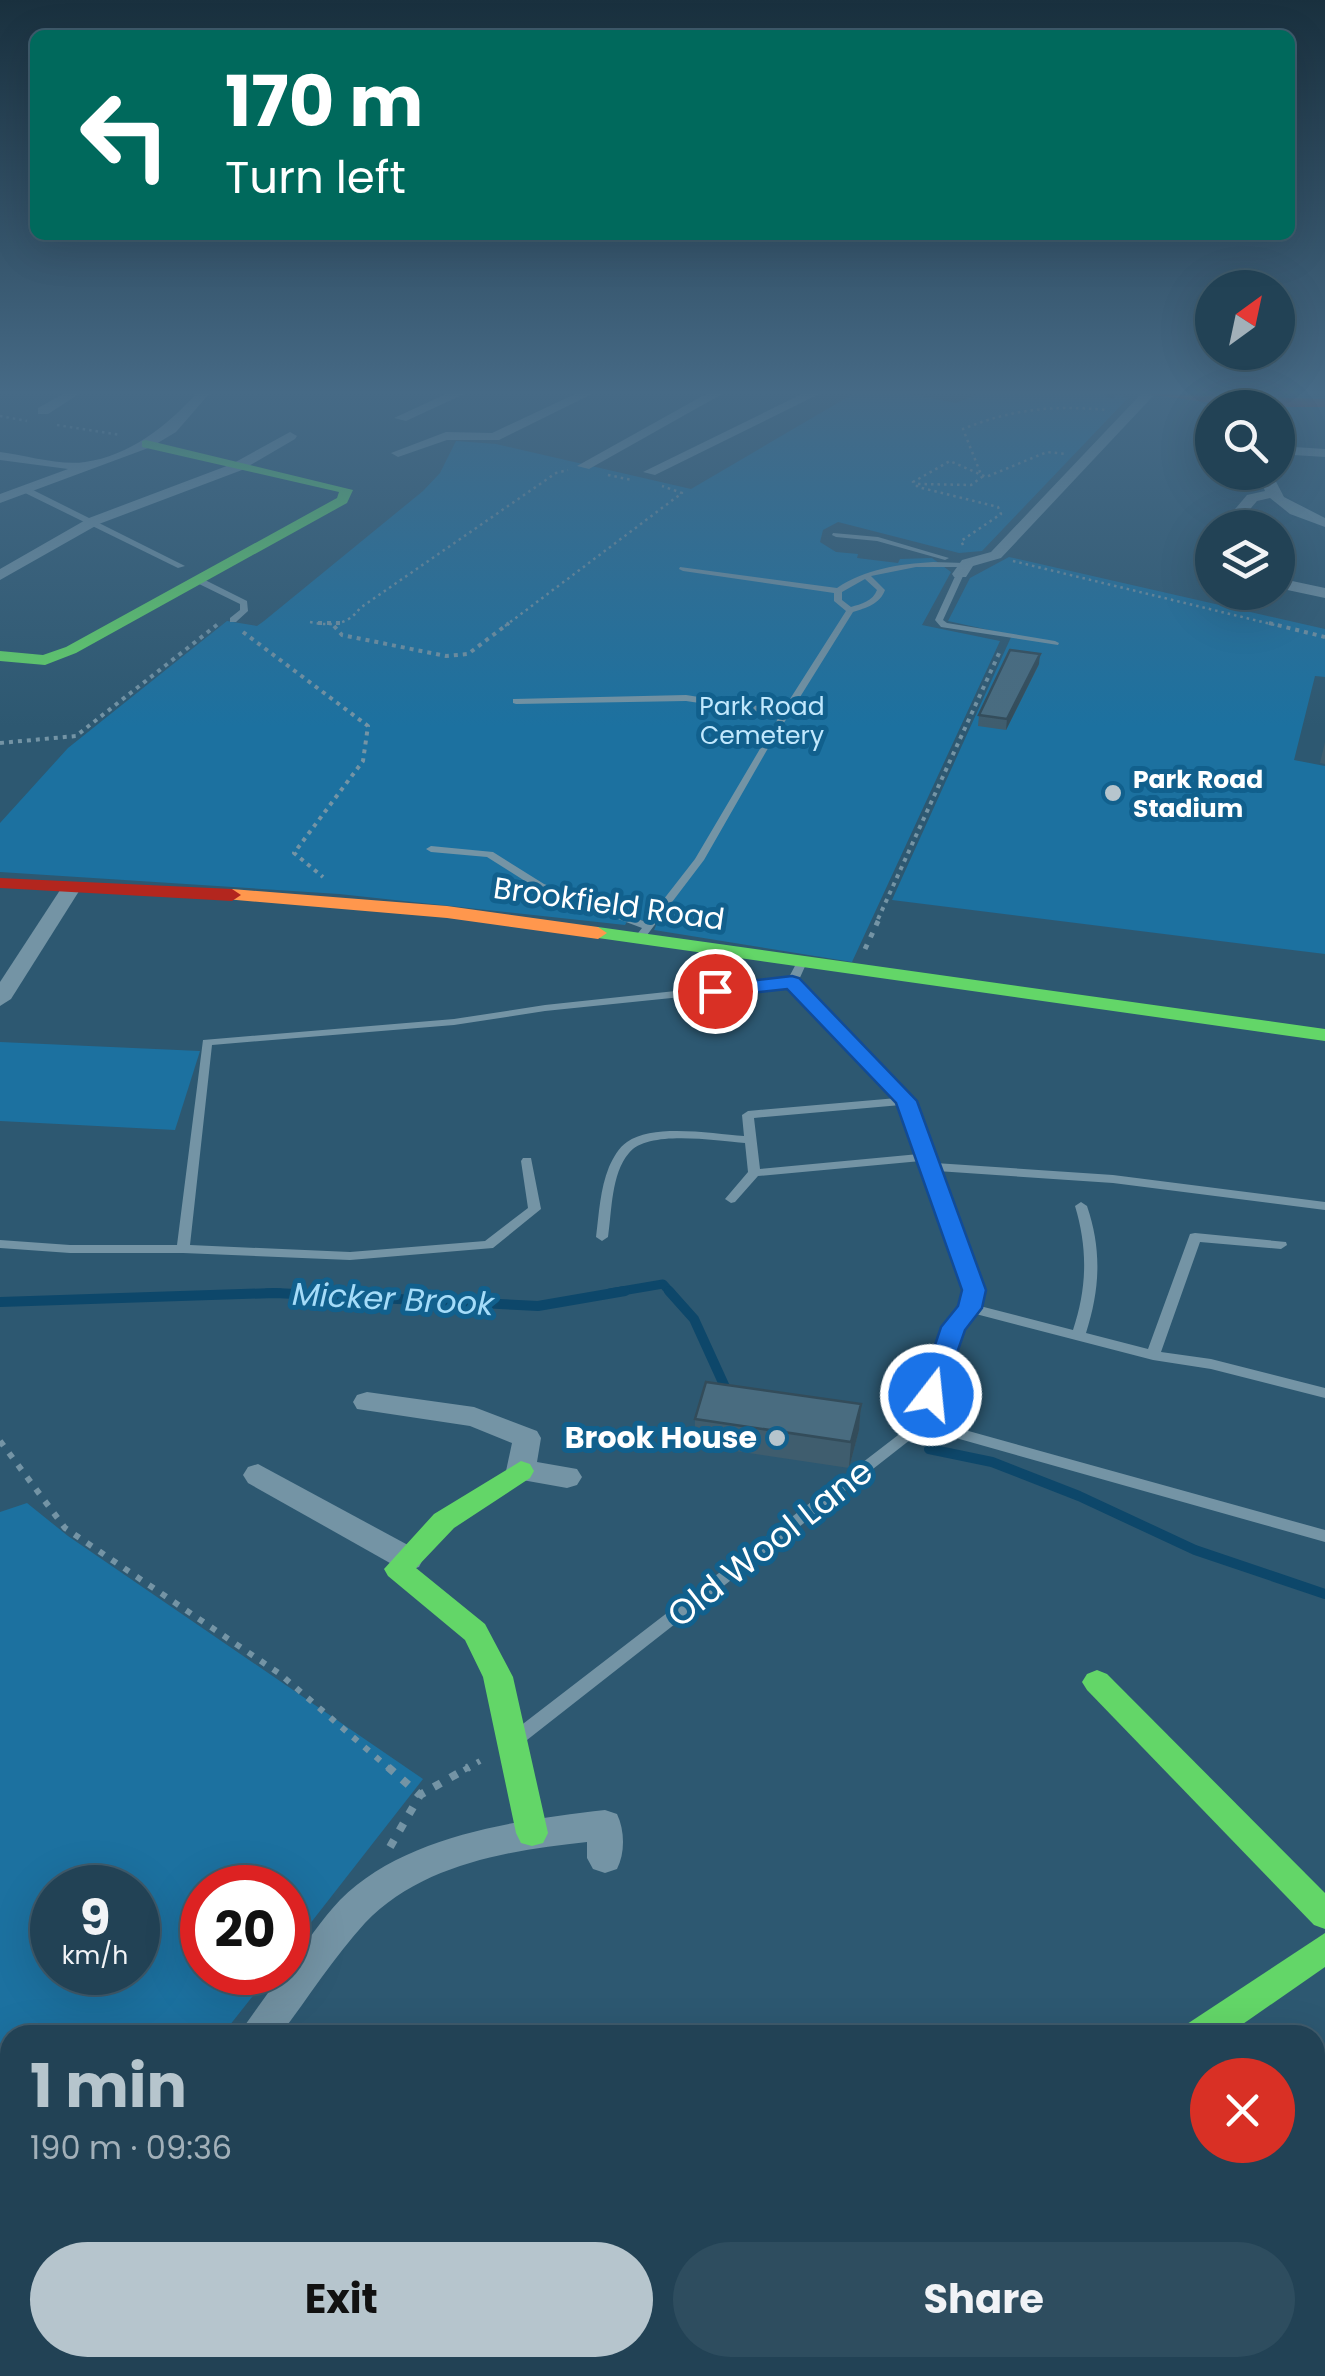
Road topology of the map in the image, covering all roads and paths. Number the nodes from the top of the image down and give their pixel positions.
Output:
1 (59, 505) edge
2 (137, 505) edge
3 (332, 505) edge
4 (510, 505) edge
5 (667, 505) edge
6 (994, 505) edge
7 (1043, 505) edge
8 (1282, 505) edge
9 (94, 521) junction
10 (1325, 523) edge
11 (836, 534) dead end
12 (996, 556) junction
13 (966, 566) junction
14 (683, 569) dead end
15 (189, 573) junction
16 (0, 575) edge
17 (868, 578) junction
18 (1295, 587) edge
19 (838, 592) junction
20 (1325, 594) edge
21 (850, 610) junction
22 (310, 622) dead end
23 (229, 624) junction
24 (334, 626) junction
25 (1006, 636) junction
26 (1325, 637) edge
27 (1055, 643) dead end
28 (0, 656) edge
29 (516, 701) dead end
30 (784, 713) junction
31 (0, 743) edge
32 (431, 848) dead end
33 (0, 883) edge
34 (71, 888) junction
35 (328, 902) junction
36 (643, 932) junction
37 (856, 970) junction
38 (797, 972) junction
39 (0, 999) edge
40 (1325, 1035) edge
41 (906, 1101) junction
42 (750, 1140) junction
43 (527, 1161) dead end
44 (930, 1162) junction
45 (754, 1173) junction
46 (730, 1199) dead end
47 (1081, 1206) dead end
48 (1325, 1206) edge
49 (602, 1238) dead end
50 (0, 1244) edge
51 (1282, 1246) dead end
52 (183, 1248) junction
53 (970, 1308) junction
54 (1078, 1336) junction
55 (1154, 1356) junction
56 (1325, 1393) edge
57 (367, 1402) dead end
58 (916, 1428) junction
59 (0, 1441) edge
60 (520, 1470) junction
61 (258, 1475) dead end
62 (567, 1477) dead end
63 (1325, 1536) edge
64 (408, 1558) junction
65 (1098, 1682) dead end
66 (513, 1742) junction
67 (532, 1833) junction
68 (605, 1858) dead end
69 (1325, 1915) edge
70 (1325, 1948) edge
71 (265, 2025) edge
72 (1213, 2025) edge

1 - 9 lane
2 - 9 street
3 - 15 street
4 - 24 path
5 - 24 path
6 - 13 path
7 - 12 street
8 - 10 street
9 - 15 lane
9 - 16 street
11 - 13 lane
12 - 13 street
12 - 26 path
13 - 17 lane
13 - 25 lane
14 - 19 lane
15 - 23 lane
15 - 28 street
17 - 19 lane
17 - 21 lane
18 - 20 street
19 - 21 lane
21 - 30 lane
22 - 24 path
23 - 31 path
23 - 35 path
25 - 27 lane
25 - 37 path
29 - 30 lane
30 - 36 lane
32 - 36 lane
33 - 34 street, Brookfield Road
34 - 35 street, Brookfield Road
34 - 39 street
35 - 36 street, Brookfield Road
36 - 38 street, Brookfield Road
37 - 38 street, Brookfield Road
37 - 40 street, Brookfield Road
38 - 41 lane
38 - 52 lane
41 - 42 lane
41 - 44 lane
42 - 45 lane
42 - 49 lane
43 - 52 lane
44 - 45 lane
44 - 48 lane
44 - 53 lane
45 - 46 lane
47 - 54 lane
50 - 52 lane
51 - 55 lane
53 - 54 lane
53 - 58 lane
54 - 55 lane
55 - 56 lane
57 - 60 street
58 - 63 lane
58 - 66 lane, Old Wool Lane
59 - 66 path
60 - 62 street
60 - 64 street
61 - 64 street
64 - 66 street
65 - 69 street
66 - 67 street
67 - 68 street
67 - 71 street
70 - 72 street

